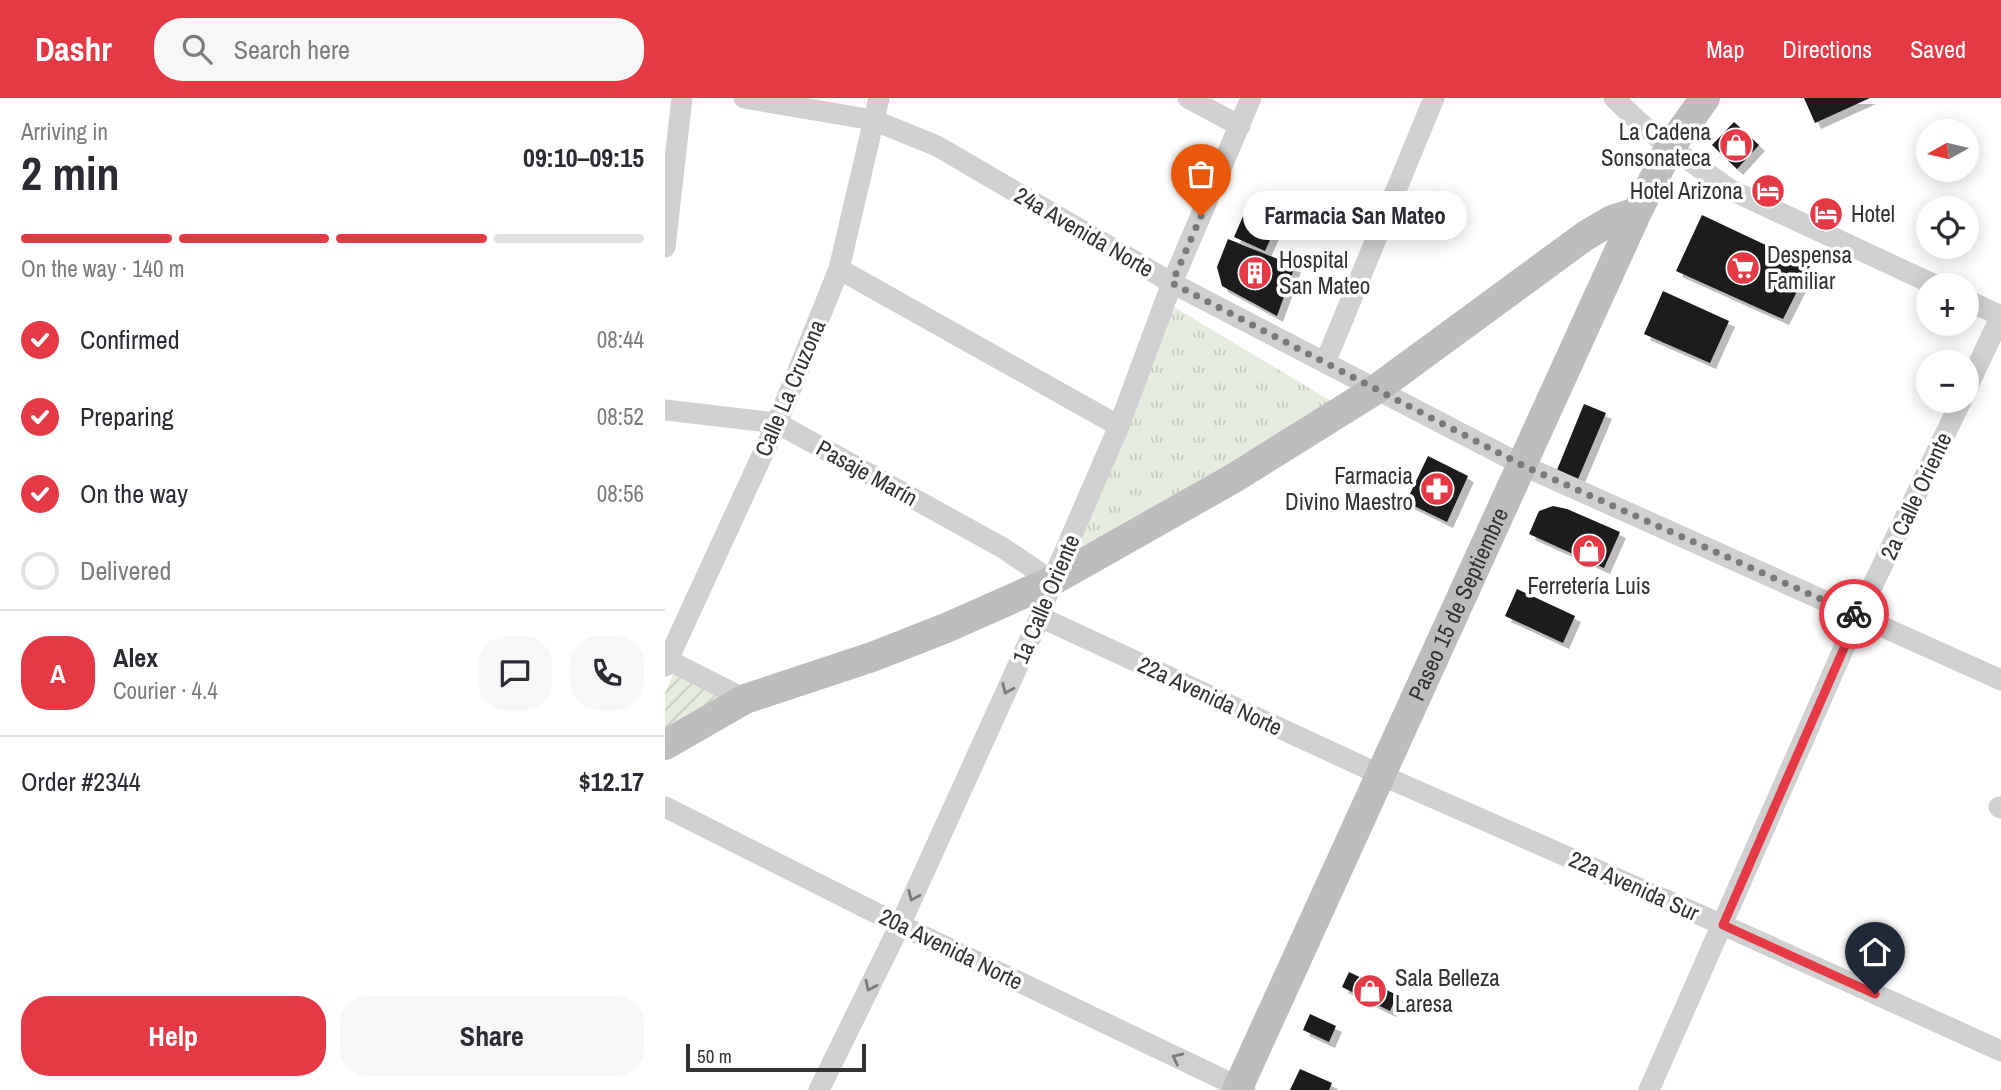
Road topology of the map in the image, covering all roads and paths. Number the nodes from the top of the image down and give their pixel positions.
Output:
1 (682, 98) edge
2 (744, 98) edge
3 (879, 98) edge
4 (1188, 98) edge
5 (1251, 98) edge
6 (1434, 98) edge
7 (1614, 98) edge
8 (1697, 110) edge
9 (873, 120) junction
10 (1240, 126) junction
11 (1670, 147) junction
12 (1637, 212) junction
13 (665, 247) edge
14 (839, 269) junction
15 (1916, 276) edge
16 (1172, 283) junction
17 (1979, 306) edge
18 (2001, 316) edge
19 (1325, 363) junction
20 (1979, 363) edge
21 (1375, 390) junction
22 (665, 410) edge
23 (1955, 413) edge
24 (777, 424) junction
25 (1119, 426) junction
26 (1522, 465) junction
27 (1052, 581) junction
28 (1858, 616) junction
29 (1040, 617) junction
30 (669, 652) edge
31 (2001, 680) edge
32 (745, 699) junction
33 (665, 745) edge
34 (1381, 775) junction
35 (665, 807) edge
36 (900, 925) junction
37 (1723, 925) junction
38 (2001, 1051) edge
39 (1240, 1089) edge
40 (819, 1090) edge
41 (1649, 1090) edge

1 - 13 street
2 - 9 street, 24a Avenida Norte
3 - 9 street, Calle La Cruzona
4 - 10 street
5 - 10 street, 1a Calle Oriente
6 - 19 street
7 - 11 street
8 - 11 street, Paseo 15 de Septiembre
9 - 14 street, Calle La Cruzona
9 - 16 street, 24a Avenida Norte
10 - 16 street, 1a Calle Oriente
11 - 12 street, Paseo 15 de Septiembre
11 - 15 street
12 - 21 street
12 - 26 street, Paseo 15 de Septiembre
14 - 24 street, Calle La Cruzona
14 - 25 street
16 - 19 street, 24a Avenida Norte
16 - 25 street, 1a Calle Oriente
17 - 18 street
18 - 20 street
19 - 21 street, 24a Avenida Norte
21 - 26 street, 24a Avenida Norte
21 - 27 street
22 - 24 street, Pasaje Marín
23 - 28 street, 2a Calle Oriente
24 - 27 street, Pasaje Marín
24 - 30 street, Calle La Cruzona
25 - 27 street, 1a Calle Oriente
26 - 28 street, 24a Avenida Norte
26 - 34 street, Paseo 15 de Septiembre
27 - 29 street, 1a Calle Oriente
27 - 32 street
28 - 31 street, 24a Avenida Norte
28 - 37 street, 2a Calle Oriente
29 - 34 street, 22a Avenida Norte
29 -> 36 street, 1a Calle Oriente
30 - 32 street
32 - 33 street
34 - 37 street, 22a Avenida Sur
34 - 39 street, Paseo 15 de Septiembre
35 - 36 street, 20a Avenida Norte
39 -> 36 street, 20a Avenida Norte
36 -> 40 street, 1a Calle Oriente
37 - 38 street, 22a Avenida Sur
37 - 41 street, 2a Calle Oriente

